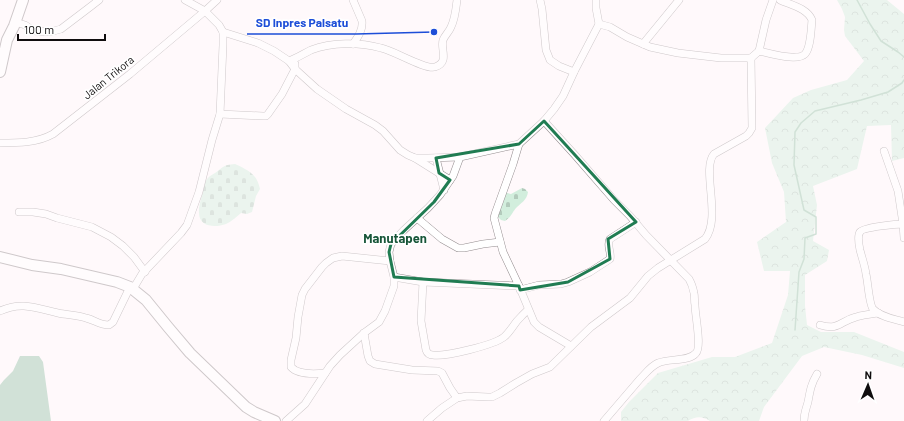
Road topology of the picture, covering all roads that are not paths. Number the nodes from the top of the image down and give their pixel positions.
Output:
1 (22, 0) edge
2 (99, 0) edge
3 (185, 0) edge
4 (218, 0) edge
5 (353, 0) edge
6 (457, 0) edge
7 (540, 0) edge
8 (596, 0) edge
9 (679, 0) edge
10 (773, 0) edge
11 (780, 0) edge
12 (205, 11) junction
13 (15, 22) junction
14 (598, 24) junction
15 (223, 32) junction
16 (4, 37) edge
17 (353, 44) junction
18 (643, 44) junction
19 (759, 51) junction
20 (751, 58) junction
21 (292, 60) junction
22 (295, 69) junction
23 (0, 72) edge
24 (574, 72) junction
25 (220, 114) junction
26 (544, 121) junction
27 (0, 143) edge
28 (519, 144) junction
29 (884, 151) dead end
30 (460, 157) junction
31 (415, 158) junction
32 (436, 158) junction
33 (440, 173) junction
34 (450, 180) junction
35 (444, 190) junction
36 (19, 212) dead end
37 (417, 218) junction
38 (636, 222) junction
39 (904, 224) edge
40 (904, 238) edge
41 (500, 242) junction
42 (0, 257) edge
43 (670, 260) junction
44 (390, 261) junction
45 (145, 272) junction
46 (394, 277) junction
47 (423, 282) junction
48 (132, 288) junction
49 (519, 288) junction
50 (528, 310) junction
51 (0, 311) edge
52 (878, 313) junction
53 (904, 322) edge
54 (820, 325) dead end
55 (364, 333) junction
56 (571, 346) junction
57 (326, 373) junction
58 (816, 374) dead end
59 (457, 398) junction
60 (430, 420) edge
61 (275, 421) edge
62 (286, 421) edge
63 (604, 421) edge
64 (804, 421) edge

1 - 13 street
2 - 13 street
3 - 12 street
4 - 12 street, Jalan Trikora
5 - 17 street
6 - 17 street
7 - 24 street
8 - 14 street
9 - 18 street
10 - 19 street
11 - 19 street
12 - 15 street
12 - 27 street, Jalan Trikora
13 - 16 street
14 - 18 street
14 - 24 street
15 - 21 street
15 - 25 street
16 - 23 street
17 - 21 street
18 - 20 street
19 - 20 street
20 - 43 street
21 - 22 street
22 - 25 street
22 - 31 street
24 - 26 street
25 - 45 street
26 - 28 street
26 - 38 street
28 - 30 street
28 - 41 street
29 - 39 street
30 - 32 street
30 - 34 street
31 - 32 street
31 - 33 street
32 - 33 street
33 - 34 street
33 - 35 street
34 - 35 street
35 - 37 street
36 - 45 street
37 - 41 street
37 - 44 street
38 - 43 street
38 - 49 street
39 - 40 street
39 - 52 street
41 - 49 street
42 - 48 street
43 - 56 street
43 - 63 street
44 - 46 street
44 - 57 street
45 - 48 street
46 - 47 street
46 - 55 street
47 - 49 street
47 - 50 street
48 - 51 street
48 - 61 street
49 - 50 street
50 - 56 street
52 - 53 street
52 - 54 street
55 - 57 street
55 - 59 street
56 - 59 street
57 - 62 street
58 - 64 street
59 - 60 street

